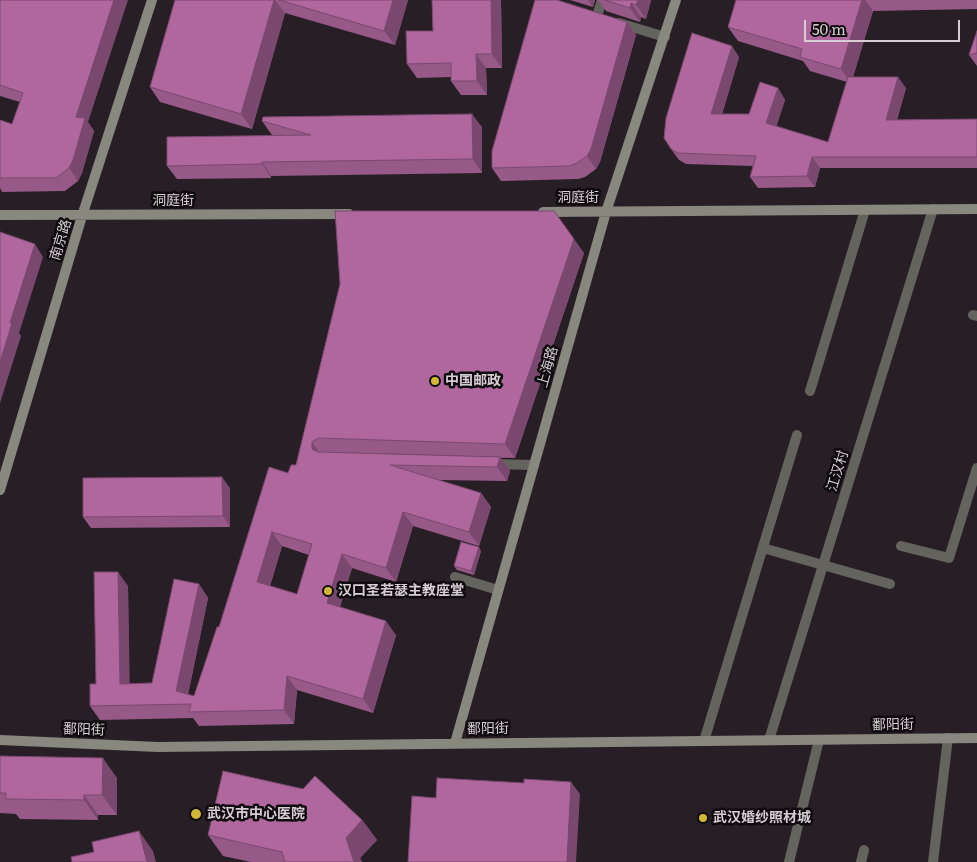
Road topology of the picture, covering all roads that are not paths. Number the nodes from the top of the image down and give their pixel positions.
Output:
1 (152, 0) edge
2 (602, 0) edge
3 (676, 0) edge
4 (665, 37) junction
5 (933, 209) junction
6 (977, 209) edge
7 (865, 210) junction
8 (537, 212) edge
9 (606, 212) junction
10 (359, 214) edge
11 (0, 215) edge
12 (82, 216) junction
13 (810, 391) dead end
14 (797, 435) dead end
15 (483, 464) edge
16 (534, 465) junction
17 (977, 468) edge
18 (0, 490) edge
19 (901, 546) dead end
20 (763, 548) junction
21 (823, 566) junction
22 (455, 577) dead end
23 (890, 584) dead end
24 (498, 590) junction
25 (948, 738) junction
26 (977, 738) edge
27 (0, 740) edge
28 (769, 740) junction
29 (819, 740) junction
30 (704, 741) junction
31 (455, 743) junction
32 (864, 850) dead end
33 (789, 862) edge
34 (861, 862) edge
35 (933, 862) edge

1 - 12 street, 南京路
2 - 4 street
3 - 4 street, 上海路
4 - 9 street, 上海路
5 - 6 street, 洞庭街
5 - 7 street, 洞庭街
5 - 21 street, 江汉村
7 - 9 street, 洞庭街
7 - 13 street
8 - 9 street, 洞庭街
9 - 16 street, 上海路
10 - 12 street, 洞庭街
11 - 12 street, 洞庭街
12 - 18 street, 南京路
14 - 20 street
15 - 16 street
16 - 24 street, 上海路
17 - 19 street
20 - 21 street
20 - 30 street
21 - 23 street
21 - 28 street, 江汉村
22 - 24 street
24 - 31 street, 上海路
25 - 26 street, 鄱阳街
25 - 29 street, 鄱阳街
25 - 35 street
27 - 31 street, 鄱阳街
28 - 29 street, 鄱阳街
28 - 30 street, 鄱阳街
29 - 33 street
30 - 31 street, 鄱阳街
32 - 34 street

